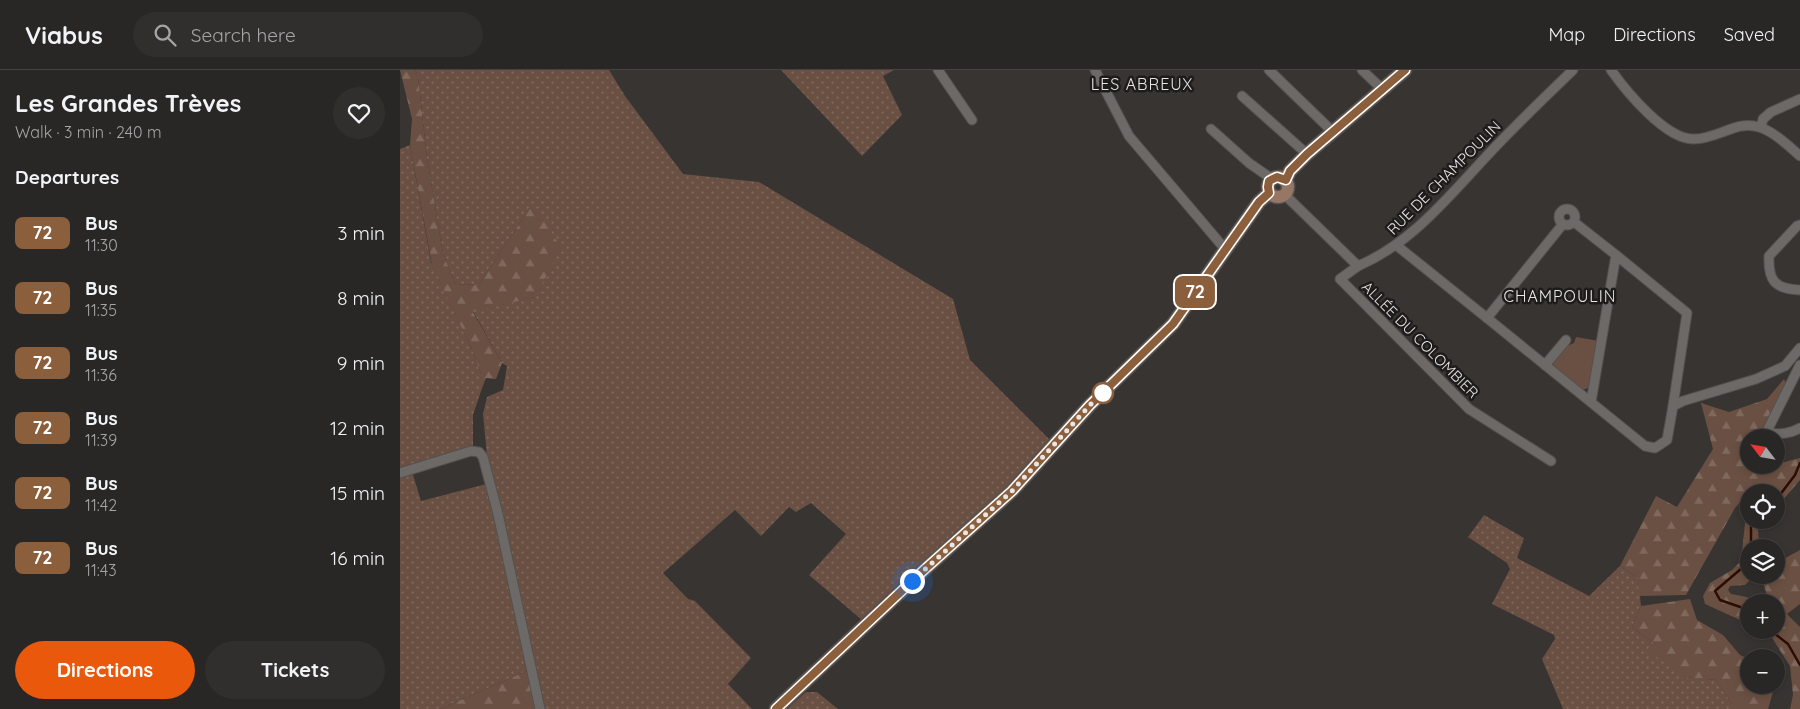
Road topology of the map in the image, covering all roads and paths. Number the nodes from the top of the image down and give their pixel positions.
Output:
1 (938, 70) edge
2 (1094, 70) edge
3 (1269, 70) edge
4 (1362, 70) edge
5 (1405, 70) edge
6 (1573, 70) edge
7 (1611, 70) edge
8 (1382, 89) junction
9 (1242, 96) dead end
10 (1800, 98) edge
11 (972, 120) dead end
12 (1761, 127) junction
13 (1211, 129) dead end
14 (1333, 132) junction
15 (1307, 154) junction
16 (1800, 156) edge
17 (1272, 179) junction
18 (1286, 180) junction
19 (1269, 193) junction
20 (1284, 194) junction
21 (1574, 222) junction
22 (1562, 224) junction
23 (1800, 225) edge
24 (1396, 245) junction
25 (1225, 249) junction
26 (1616, 255) junction
27 (1358, 266) junction
28 (1800, 290) edge
29 (1487, 318) junction
30 (1566, 340) dead end
31 (1800, 348) edge
32 (1545, 365) junction
33 (1800, 365) edge
34 (1591, 402) junction
35 (1672, 406) junction
36 (1800, 428) edge
37 (1551, 461) dead end
38 (400, 473) edge
39 (540, 709) edge
40 (776, 709) edge

1 - 11 street
2 - 25 street
3 - 14 street
4 - 8 street
5 - 8 main road
6 - 24 street, RUE DE CHAMPOULIN
7 - 12 street
8 - 14 main road
9 - 15 street
10 - 12 street
12 - 16 street
13 - 17 street
14 - 15 main road
15 - 18 main road
17 - 18 main road
17 - 19 main road
18 - 20 main road
19 - 20 main road
19 - 25 main road
20 - 27 street
21 - 22 street
21 - 22 street
21 - 26 street
22 - 29 street
23 - 28 street
24 - 27 street, RUE DE CHAMPOULIN
24 - 29 street
25 - 40 main road
26 - 34 street
26 - 35 street
27 - 37 street, ALLÉE DU COLOMBIER
29 - 32 street
30 - 32 street
31 - 35 street
32 - 34 street
33 - 36 street
34 - 35 street
38 - 39 street

